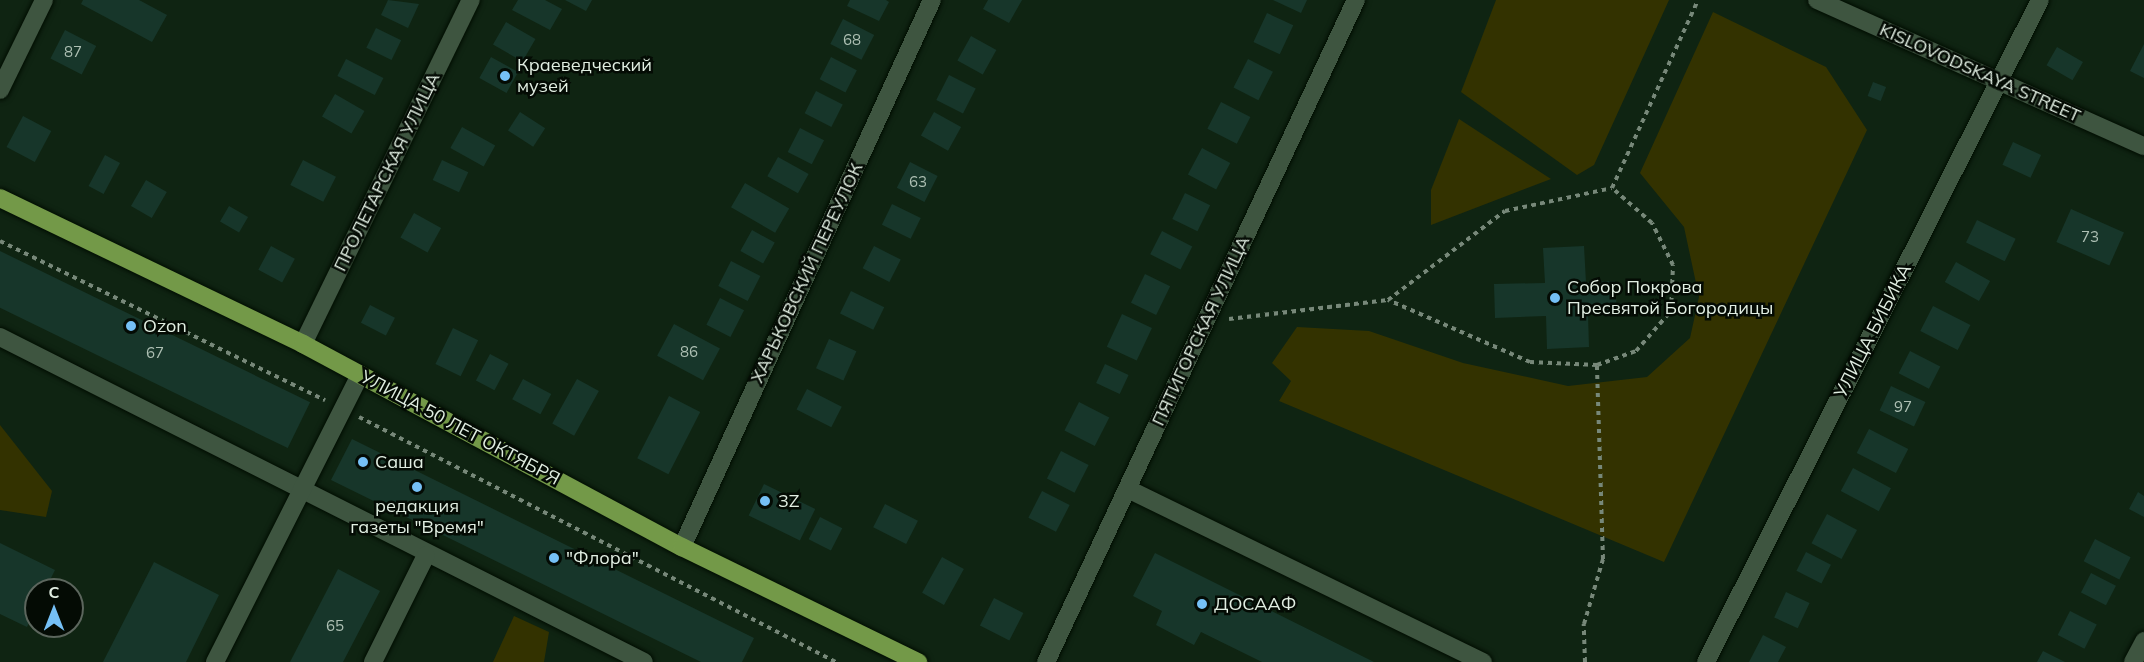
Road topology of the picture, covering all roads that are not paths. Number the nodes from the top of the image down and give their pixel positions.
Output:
1 (44, 0) edge
2 (471, 0) edge
3 (932, 0) edge
4 (1356, 0) edge
5 (1817, 0) edge
6 (2040, 0) edge
7 (1998, 82) junction
8 (0, 90) edge
9 (2144, 146) edge
10 (0, 198) edge
11 (0, 337) edge
12 (303, 344) junction
13 (360, 375) junction
14 (303, 487) junction
15 (1128, 489) junction
16 (682, 547) junction
17 (426, 555) junction
18 (2144, 641) edge
19 (215, 662) edge
20 (373, 662) edge
21 (644, 662) edge
22 (918, 662) edge
23 (1046, 662) edge
24 (1483, 662) edge
25 (1706, 662) edge
26 (2133, 662) edge

1 - 8 street
2 - 12 street, ПРОЛЕТАРСКАЯ УЛИЦА
3 - 16 street, ХАРЬКОВСКИЙ ПЕРЕУЛОК
4 - 15 street, ПЯТИГОРСКАЯ УЛИЦА
5 - 7 street, KISLOVODSKAYA STREET
6 - 7 street, УЛИЦА БИБИКА
7 - 9 street, KISLOVODSKAYA STREET
7 - 25 street, УЛИЦА БИБИКА
10 - 12 main road, УЛИЦА 50 ЛЕТ ОКТЯБРЯ
11 - 14 street
12 - 13 main road, УЛИЦА 50 ЛЕТ ОКТЯБРЯ
13 - 14 street
13 - 16 main road, УЛИЦА 50 ЛЕТ ОКТЯБРЯ
14 - 17 street
14 - 19 street
15 - 23 street, ПЯТИГОРСКАЯ УЛИЦА
15 - 24 street
16 - 22 main road, УЛИЦА 50 ЛЕТ ОКТЯБРЯ
17 - 20 street
17 - 21 street
18 - 26 street

